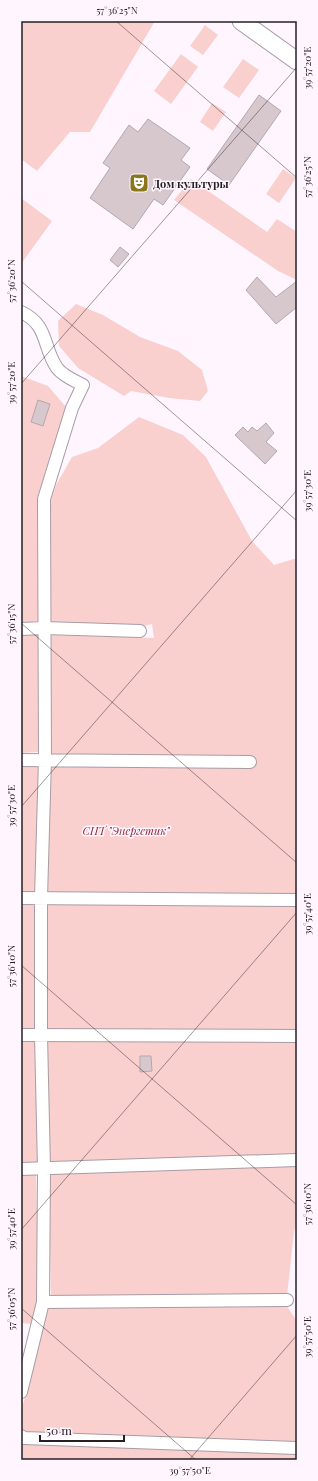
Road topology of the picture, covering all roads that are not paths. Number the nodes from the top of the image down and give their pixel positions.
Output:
1 (241, 21) edge
2 (297, 60) edge
3 (21, 312) edge
4 (44, 628) junction
5 (21, 629) edge
6 (140, 631) dead end
7 (21, 760) edge
8 (44, 760) junction
9 (250, 762) dead end
10 (21, 898) edge
11 (41, 898) junction
12 (297, 900) edge
13 (21, 1035) edge
14 (41, 1035) junction
15 (297, 1036) edge
16 (297, 1160) edge
17 (21, 1169) edge
18 (44, 1169) junction
19 (287, 1300) dead end
20 (43, 1302) junction
21 (21, 1392) edge
22 (21, 1436) edge
23 (297, 1448) edge

1 - 2 street
3 - 4 street
4 - 5 street
4 - 6 street
4 - 8 street
7 - 8 street
8 - 9 street
8 - 11 street
10 - 11 street
11 - 12 street
11 - 14 street
13 - 14 street
14 - 15 street
14 - 18 street
16 - 18 street
17 - 18 street
18 - 20 street
19 - 20 street
20 - 21 street
22 - 23 street

